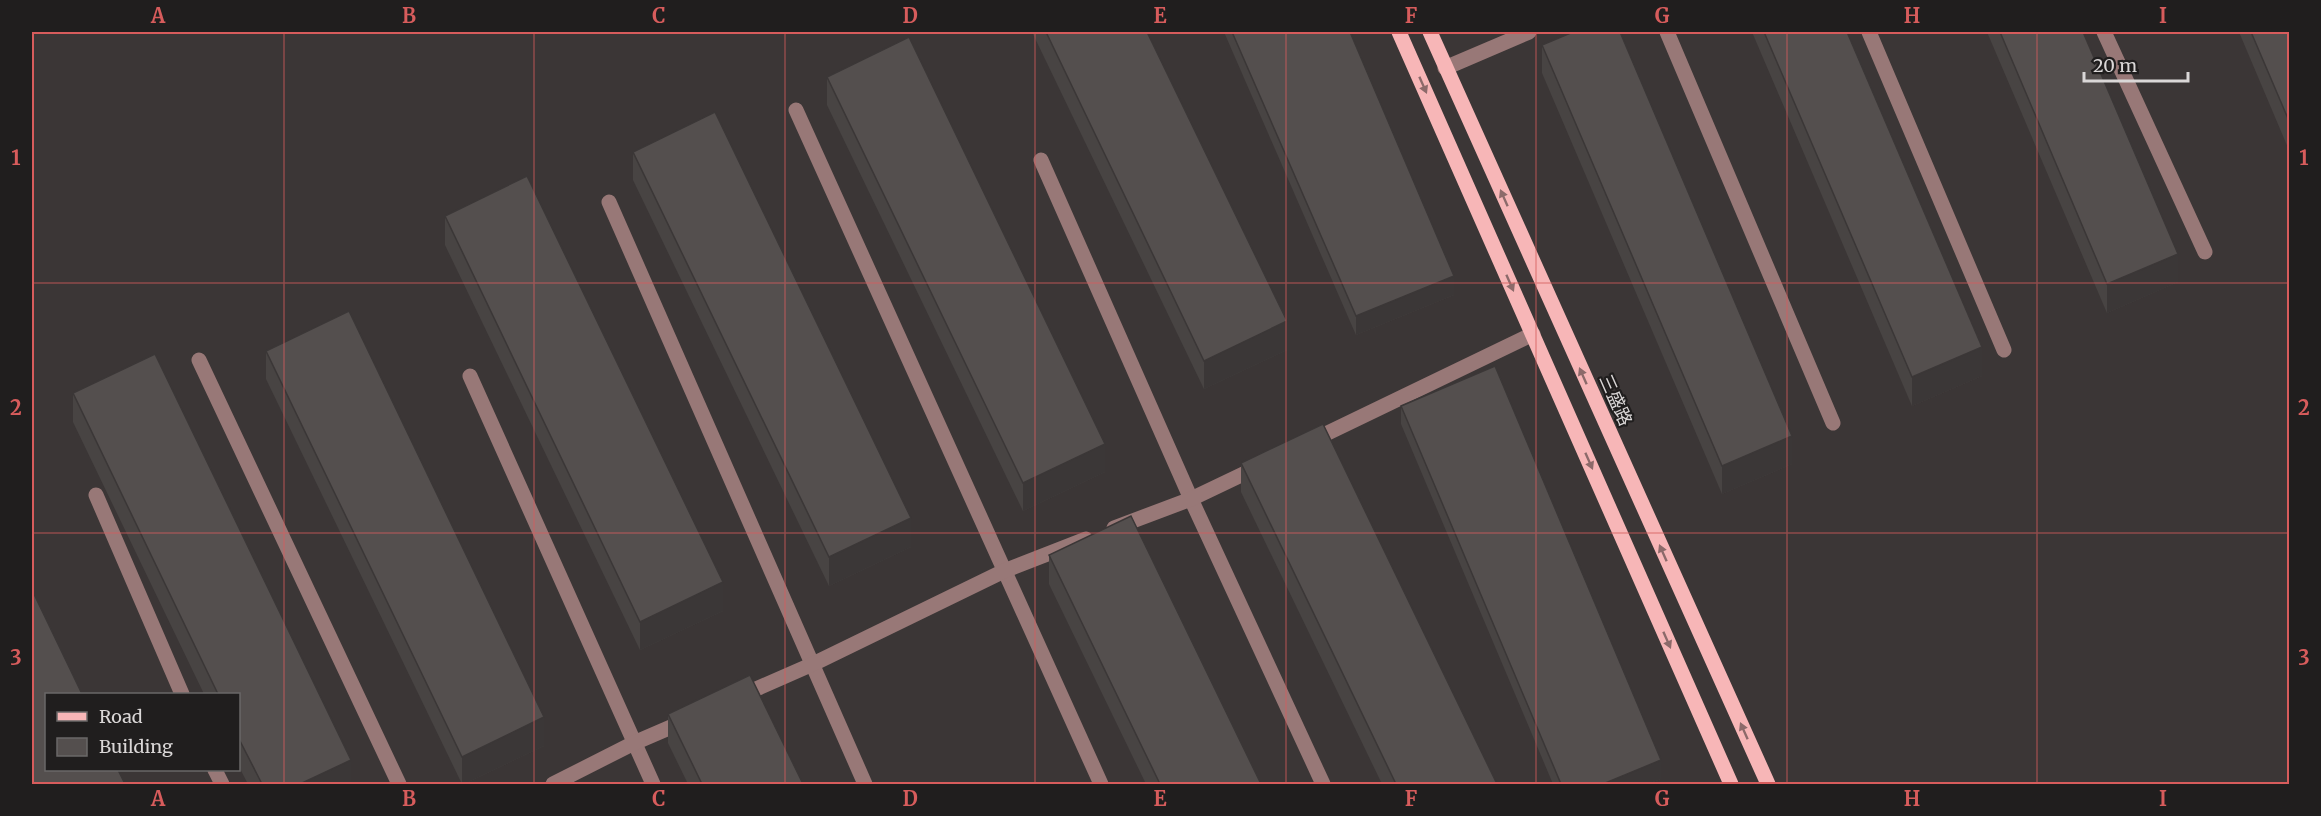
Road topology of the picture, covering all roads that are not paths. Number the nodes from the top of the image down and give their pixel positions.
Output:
1 (1399, 32) edge
2 (1430, 32) edge
3 (1529, 32) edge
4 (1667, 32) edge
5 (1869, 32) edge
6 (2104, 32) edge
7 (1446, 68) junction
8 (796, 110) dead end
9 (1041, 160) dead end
10 (609, 201) dead end
11 (2205, 252) dead end
12 (1533, 334) junction
13 (2004, 350) dead end
14 (199, 360) dead end
15 (470, 376) dead end
16 (1833, 423) dead end
17 (1298, 448) edge
18 (1276, 458) edge
19 (96, 495) dead end
20 (1191, 499) junction
21 (1004, 571) junction
22 (813, 664) junction
23 (182, 693) edge
24 (729, 701) edge
25 (697, 715) edge
26 (634, 743) junction
27 (399, 784) edge
28 (554, 784) edge
29 (653, 784) edge
30 (865, 784) edge
31 (1101, 784) edge
32 (1323, 784) edge
33 (1731, 784) edge
34 (1768, 784) edge

1 -> 12 main road
2 - 7 main road, 三盛路
3 - 7 street
4 - 16 street
5 - 13 street
6 - 11 street
34 -> 7 main road, 三盛路
8 - 21 street
9 - 20 street
10 - 22 street
12 - 17 street
12 -> 33 main road
14 - 27 street
15 - 26 street
18 - 20 street
19 - 23 street
20 - 21 street
20 - 32 street
21 - 22 street
21 - 31 street
22 - 24 street
22 - 30 street
25 - 26 street
26 - 28 street
26 - 29 street

